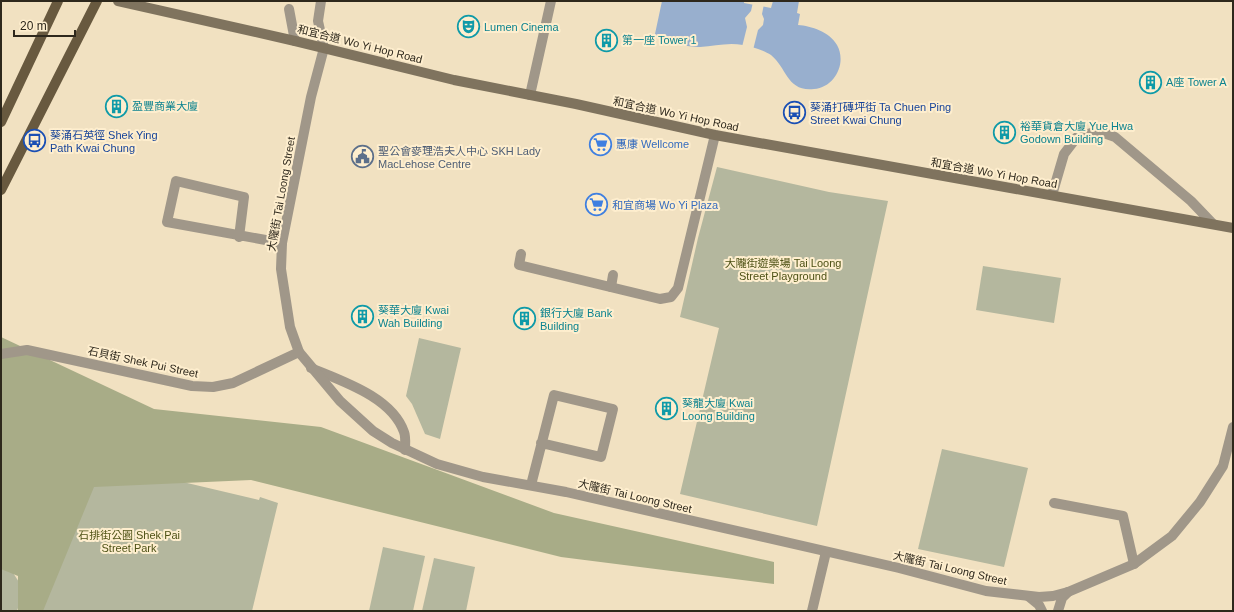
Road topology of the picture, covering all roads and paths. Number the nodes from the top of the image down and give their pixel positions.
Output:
1 (58, 1) edge
2 (97, 1) edge
3 (118, 1) edge
4 (321, 1) edge
5 (551, 1) edge
6 (289, 9) dead end
7 (296, 41) junction
8 (324, 48) junction
9 (530, 95) junction
10 (1, 122) edge
11 (715, 135) junction
12 (1, 190) edge
13 (1052, 195) junction
14 (1213, 224) junction
15 (1233, 228) edge
16 (239, 236) junction
17 (282, 243) junction
18 (521, 254) dead end
19 (613, 275) dead end
20 (611, 287) junction
21 (299, 352) junction
22 (1, 354) edge
23 (311, 368) junction
24 (1233, 428) edge
25 (541, 443) junction
26 (405, 450) junction
27 (531, 485) junction
28 (1054, 504) dead end
29 (826, 552) junction
30 (1134, 564) junction
31 (1068, 592) junction
32 (1028, 596) junction
33 (812, 611) edge
34 (1042, 611) edge
35 (1058, 611) edge

1 - 10 main road
2 - 12 main road
3 - 7 main road, 和宜合道 Wo Yi Hop Road
4 - 8 street
5 - 9 street
6 - 7 street
7 - 8 main road, 和宜合道 Wo Yi Hop Road
8 - 9 main road, 和宜合道 Wo Yi Hop Road
8 - 17 street, 大隴街 Tai Loong Street
9 - 11 main road, 和宜合道 Wo Yi Hop Road
11 - 13 main road, 和宜合道 Wo Yi Hop Road
11 - 20 street
13 - 14 main road, 和宜合道 Wo Yi Hop Road
13 - 14 street
14 - 15 main road, 和宜合道 Wo Yi Hop Road
16 - 16 street
16 - 17 street
17 - 21 street, 大隴街 Tai Loong Street
18 - 20 street
19 - 20 street
21 - 22 street, 石貝街 Shek Pui Street
21 - 23 street, 大隴街 Tai Loong Street
23 - 26 street, 大隴街 Tai Loong Street
23 - 26 street
24 - 30 street, 大隴街 Tai Loong Street
25 - 25 street
25 - 27 street
26 - 27 street, 大隴街 Tai Loong Street
27 - 29 street, 大隴街 Tai Loong Street
28 - 30 street
29 - 32 street, 大隴街 Tai Loong Street
29 - 33 street
30 - 31 street, 大隴街 Tai Loong Street
31 - 32 street, 大隴街 Tai Loong Street
31 - 35 street
32 - 34 street

